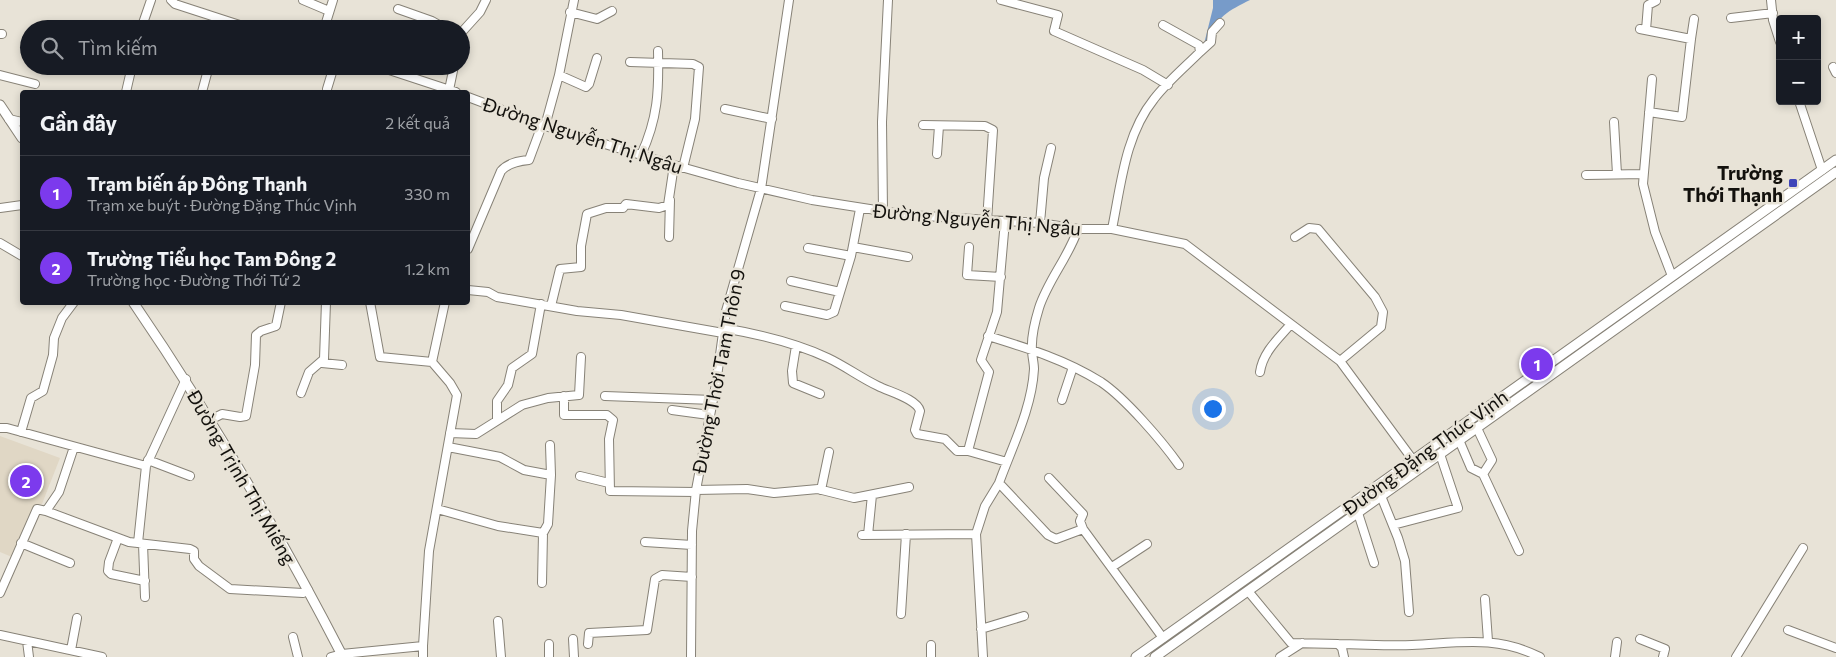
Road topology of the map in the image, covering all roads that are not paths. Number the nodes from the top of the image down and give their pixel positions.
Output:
1 (151, 0) edge
2 (171, 0) edge
3 (303, 0) edge
4 (334, 0) edge
5 (486, 0) edge
6 (574, 0) edge
7 (789, 0) edge
8 (888, 0) edge
9 (1001, 0) edge
10 (1771, 0) edge
11 (1656, 1) edge
12 (398, 9) dead end
13 (330, 10) junction
14 (612, 11) dead end
15 (570, 12) junction
16 (1773, 13) junction
17 (1731, 18) dead end
18 (1694, 19) dead end
19 (144, 20) edge
20 (212, 20) edge
21 (327, 20) edge
22 (429, 20) edge
23 (470, 23) edge
24 (1220, 23) dead end
25 (1163, 25) dead end
26 (1776, 25) edge
27 (1691, 39) junction
28 (658, 51) dead end
29 (1200, 52) junction
30 (597, 58) dead end
31 (630, 62) dead end
32 (658, 64) junction
33 (0, 75) edge
34 (130, 75) edge
35 (207, 75) edge
36 (331, 75) edge
37 (403, 75) edge
38 (452, 75) edge
39 (559, 75) junction
40 (1652, 80) dead end
41 (35, 84) dead end
42 (1168, 85) junction
43 (327, 89) dead end
44 (126, 90) edge
45 (203, 90) edge
46 (445, 90) edge
47 (448, 90) edge
48 (470, 98) edge
49 (0, 105) edge
50 (1800, 105) edge
51 (725, 109) dead end
52 (1649, 112) junction
53 (10, 119) junction
54 (772, 119) junction
55 (20, 122) edge
56 (1614, 122) dead end
57 (923, 124) dead end
58 (544, 125) junction
59 (938, 126) junction
60 (20, 135) edge
61 (1051, 148) dead end
62 (937, 154) dead end
63 (641, 155) junction
64 (1836, 160) edge
65 (674, 165) junction
66 (683, 168) junction
67 (1822, 170) junction
68 (1836, 172) edge
69 (1617, 174) junction
70 (1643, 174) junction
71 (1586, 175) dead end
72 (761, 189) junction
73 (670, 198) junction
74 (20, 206) edge
75 (0, 208) edge
76 (860, 209) junction
77 (883, 212) junction
78 (987, 220) junction
79 (1005, 221) junction
80 (1040, 223) junction
81 (1078, 229) junction
82 (1112, 229) junction
83 (669, 236) dead end
84 (1295, 237) dead end
85 (0, 243) edge
86 (470, 244) edge
87 (853, 247) junction
88 (969, 247) dead end
89 (808, 248) dead end
90 (20, 255) edge
91 (851, 256) junction
92 (908, 258) dead end
93 (1672, 276) junction
94 (1001, 277) junction
95 (791, 281) dead end
96 (470, 290) edge
97 (840, 292) junction
98 (542, 304) junction
99 (72, 305) edge
100 (136, 305) edge
101 (279, 305) edge
102 (326, 305) edge
103 (371, 305) edge
104 (444, 305) edge
105 (551, 306) junction
106 (785, 306) dead end
107 (1291, 324) junction
108 (723, 331) junction
109 (988, 336) junction
110 (796, 346) junction
111 (1032, 350) junction
112 (581, 357) dead end
113 (1340, 361) junction
114 (432, 362) junction
115 (322, 363) junction
116 (342, 365) dead end
117 (1073, 367) junction
118 (1260, 372) dead end
119 (186, 379) junction
120 (302, 393) dead end
121 (820, 394) dead end
122 (564, 396) junction
123 (605, 396) dead end
124 (713, 400) junction
125 (1062, 400) dead end
126 (672, 410) dead end
127 (709, 415) junction
128 (497, 419) junction
129 (210, 420) junction
130 (0, 428) edge
131 (1477, 428) junction
132 (21, 432) junction
133 (450, 433) junction
134 (1459, 440) junction
135 (550, 445) dead end
136 (74, 447) junction
137 (448, 447) junction
138 (968, 451) junction
139 (830, 452) dead end
140 (1440, 454) junction
141 (1412, 460) junction
142 (1007, 462) junction
143 (147, 463) junction
144 (1179, 465) dead end
145 (1419, 469) junction
146 (1483, 474) junction
147 (551, 475) junction
148 (190, 476) dead end
149 (580, 476) dead end
150 (1049, 478) dead end
151 (609, 483) junction
152 (1000, 483) junction
153 (909, 488) dead end
154 (821, 490) junction
155 (696, 491) junction
156 (872, 495) junction
157 (1380, 496) junction
158 (437, 508) junction
159 (46, 511) junction
160 (1358, 513) junction
161 (1393, 525) junction
162 (1083, 529) junction
163 (543, 533) junction
164 (906, 534) junction
165 (976, 534) junction
166 (118, 538) junction
167 (645, 542) dead end
168 (21, 543) junction
169 (141, 543) junction
170 (1147, 544) dead end
171 (692, 545) junction
172 (1803, 548) dead end
173 (1519, 551) dead end
174 (70, 563) dead end
175 (1374, 563) dead end
176 (1112, 567) junction
177 (0, 570) edge
178 (9, 573) junction
179 (692, 577) junction
180 (145, 582) junction
181 (542, 583) dead end
182 (308, 590) junction
183 (1248, 591) junction
184 (0, 593) edge
185 (145, 597) dead end
186 (1485, 599) dead end
187 (1409, 612) dead end
188 (901, 614) dead end
189 (1024, 616) dead end
190 (77, 618) dead end
191 (498, 621) dead end
192 (981, 630) junction
193 (1788, 630) dead end
194 (0, 635) edge
195 (293, 637) dead end
196 (1163, 638) junction
197 (573, 639) dead end
198 (1640, 639) dead end
199 (27, 641) junction
200 (1488, 641) junction
201 (1617, 642) dead end
202 (1302, 643) junction
203 (549, 644) dead end
204 (588, 644) dead end
205 (1338, 644) junction
206 (931, 645) dead end
207 (422, 646) junction
208 (1836, 648) edge
209 (71, 650) junction
210 (342, 655) edge
211 (29, 657) edge
212 (102, 657) edge
213 (298, 657) edge
214 (331, 657) edge
215 (423, 657) edge
216 (501, 657) edge
217 (549, 657) edge
218 (574, 657) edge
219 (691, 657) edge
220 (931, 657) edge
221 (983, 657) edge
222 (1136, 657) edge
223 (1155, 657) edge
224 (1280, 657) edge
225 (1344, 657) edge
226 (1540, 657) edge
227 (1615, 657) edge
228 (1663, 657) edge
229 (1736, 657) edge

1 - 19 street
2 - 20 street
3 - 13 street
4 - 13 street
5 - 23 street
6 - 15 street
7 - 54 street, Đường Thời Tam Thôn 9
8 - 77 street
9 - 42 street
10 - 16 street
11 - 27 street
12 - 22 street
13 - 21 street
14 - 15 street
15 - 39 street
16 - 17 street
16 - 26 street
18 - 27 street
24 - 29 street
25 - 29 street
27 - 52 street
28 - 32 street
29 - 42 street
30 - 39 street
31 - 32 street
32 - 63 street
32 - 66 street
33 - 41 street
34 - 44 street
35 - 45 street
36 - 43 street
37 - 46 street
38 - 47 street
39 - 58 street
40 - 52 street
42 - 82 street
48 - 58 street, Đường Nguyễn Thị Ngâu
49 - 53 main road
50 - 67 street
51 - 54 street
52 - 70 street
53 - 55 street
53 - 60 main road
54 - 72 street, Đường Thời Tam Thôn 9
56 - 69 street
57 - 59 street
58 - 63 street, Đường Nguyễn Thị Ngâu
58 - 86 street
59 - 62 street
59 - 78 street
61 - 80 street
63 - 65 street, Đường Nguyễn Thị Ngâu
64 - 67 main road, Đường Đặng Thúc Vịnh
65 - 66 street, Đường Nguyễn Thị Ngâu
65 - 73 street
66 - 72 street, Đường Nguyễn Thị Ngâu
67 - 93 main road, Đường Đặng Thúc Vịnh
68 - 131 main road, Đường Đặng Thúc Vịnh
69 - 70 street
69 - 71 street
70 - 93 street
72 - 76 street, Đường Nguyễn Thị Ngâu
72 - 108 street, Đường Thời Tam Thôn 9
73 - 83 street
73 - 105 street
74 - 75 street
76 - 77 street, Đường Nguyễn Thị Ngâu
76 - 87 street
77 - 78 street, Đường Nguyễn Thị Ngâu
78 - 79 street, Đường Nguyễn Thị Ngâu
79 - 80 street, Đường Nguyễn Thị Ngâu
79 - 94 street
80 - 81 street, Đường Nguyễn Thị Ngâu
81 - 82 street, Đường Nguyễn Thị Ngâu
81 - 111 street
82 - 107 street, Đường Nguyễn Thị Ngâu
84 - 113 street
85 - 90 street
87 - 91 street
87 - 92 street
88 - 94 street
89 - 91 street
91 - 97 street
93 - 141 main road, Đường Đặng Thúc Vịnh
94 - 109 street
95 - 97 street
96 - 98 street
97 - 106 street
98 - 105 street
98 - 128 street
99 - 132 street
100 - 119 main road, Đường Trịnh Thị Miếng
101 - 129 street
102 - 115 street
103 - 114 street
104 - 114 street
105 - 108 street
107 - 113 street, Đường Nguyễn Thị Ngâu
107 - 118 street
108 - 110 street
108 - 124 street, Đường Thời Tam Thôn 9
109 - 111 street
109 - 138 street
110 - 121 street
110 - 138 street
111 - 117 street
111 - 142 street
112 - 122 street
113 - 141 street, Đường Nguyễn Thị Ngâu
114 - 133 street
115 - 116 street
115 - 120 street
117 - 125 street
117 - 144 street
119 - 129 main road, Đường Trịnh Thị Miếng
119 - 143 street
122 - 128 street
122 - 151 street
123 - 124 street
124 - 127 street, Đường Thời Tam Thôn 9
126 - 127 street
127 - 155 street, Đường Thời Tam Thôn 9
128 - 133 street
129 - 182 main road, Đường Trịnh Thị Miếng
130 - 132 street
131 - 134 main road, Đường Đặng Thúc Vịnh
131 - 146 street
132 - 136 street
133 - 137 street
134 - 140 main road, Đường Đặng Thúc Vịnh
134 - 146 street
135 - 147 street
136 - 143 street
136 - 159 street
137 - 147 street
137 - 158 street
138 - 142 street
139 - 154 street
140 - 145 main road, Đường Đặng Thúc Vịnh
140 - 161 street
141 - 145 main road
141 - 196 main road, Đường Đặng Thúc Vịnh
142 - 152 street
143 - 148 street
143 - 169 street
145 - 157 main road, Đường Đặng Thúc Vịnh
146 - 173 street
147 - 163 street
149 - 151 street
150 - 162 street
151 - 155 street
152 - 162 street
152 - 165 street
153 - 156 street
154 - 155 street
154 - 156 street
155 - 171 street, Đường Thời Tam Thôn 9
156 - 164 street
157 - 160 main road, Đường Đặng Thúc Vịnh
157 - 161 street
158 - 163 street
158 - 207 street
159 - 166 street
159 - 168 street
160 - 175 street
160 - 183 main road, Đường Đặng Thúc Vịnh
161 - 187 street
162 - 176 street
163 - 181 street
164 - 165 street
164 - 188 street
165 - 192 street
166 - 169 street
166 - 180 street
167 - 171 street
168 - 174 street
168 - 178 street
169 - 180 street
169 - 182 street
170 - 176 street
171 - 179 street, Đường Thời Tam Thôn 9
172 - 229 street
176 - 196 street
177 - 178 street
178 - 184 street
179 - 204 street
179 - 219 street, Đường Thời Tam Thôn 9
180 - 185 street
182 - 210 main road, Đường Trịnh Thị Miếng
183 - 202 street
183 - 223 main road, Đường Đặng Thúc Vịnh
186 - 200 street
189 - 192 street
190 - 209 street
191 - 216 street
192 - 221 street
193 - 208 street
194 - 199 street
195 - 213 street
196 - 222 main road, Đường Đặng Thúc Vịnh
197 - 218 street
198 - 228 street
199 - 209 street
199 - 211 street
200 - 205 street
200 - 226 street
201 - 227 street
202 - 205 street
202 - 224 street
203 - 217 street
205 - 225 street
206 - 220 street
207 - 210 street
207 - 215 street
209 - 212 street
210 - 214 street

